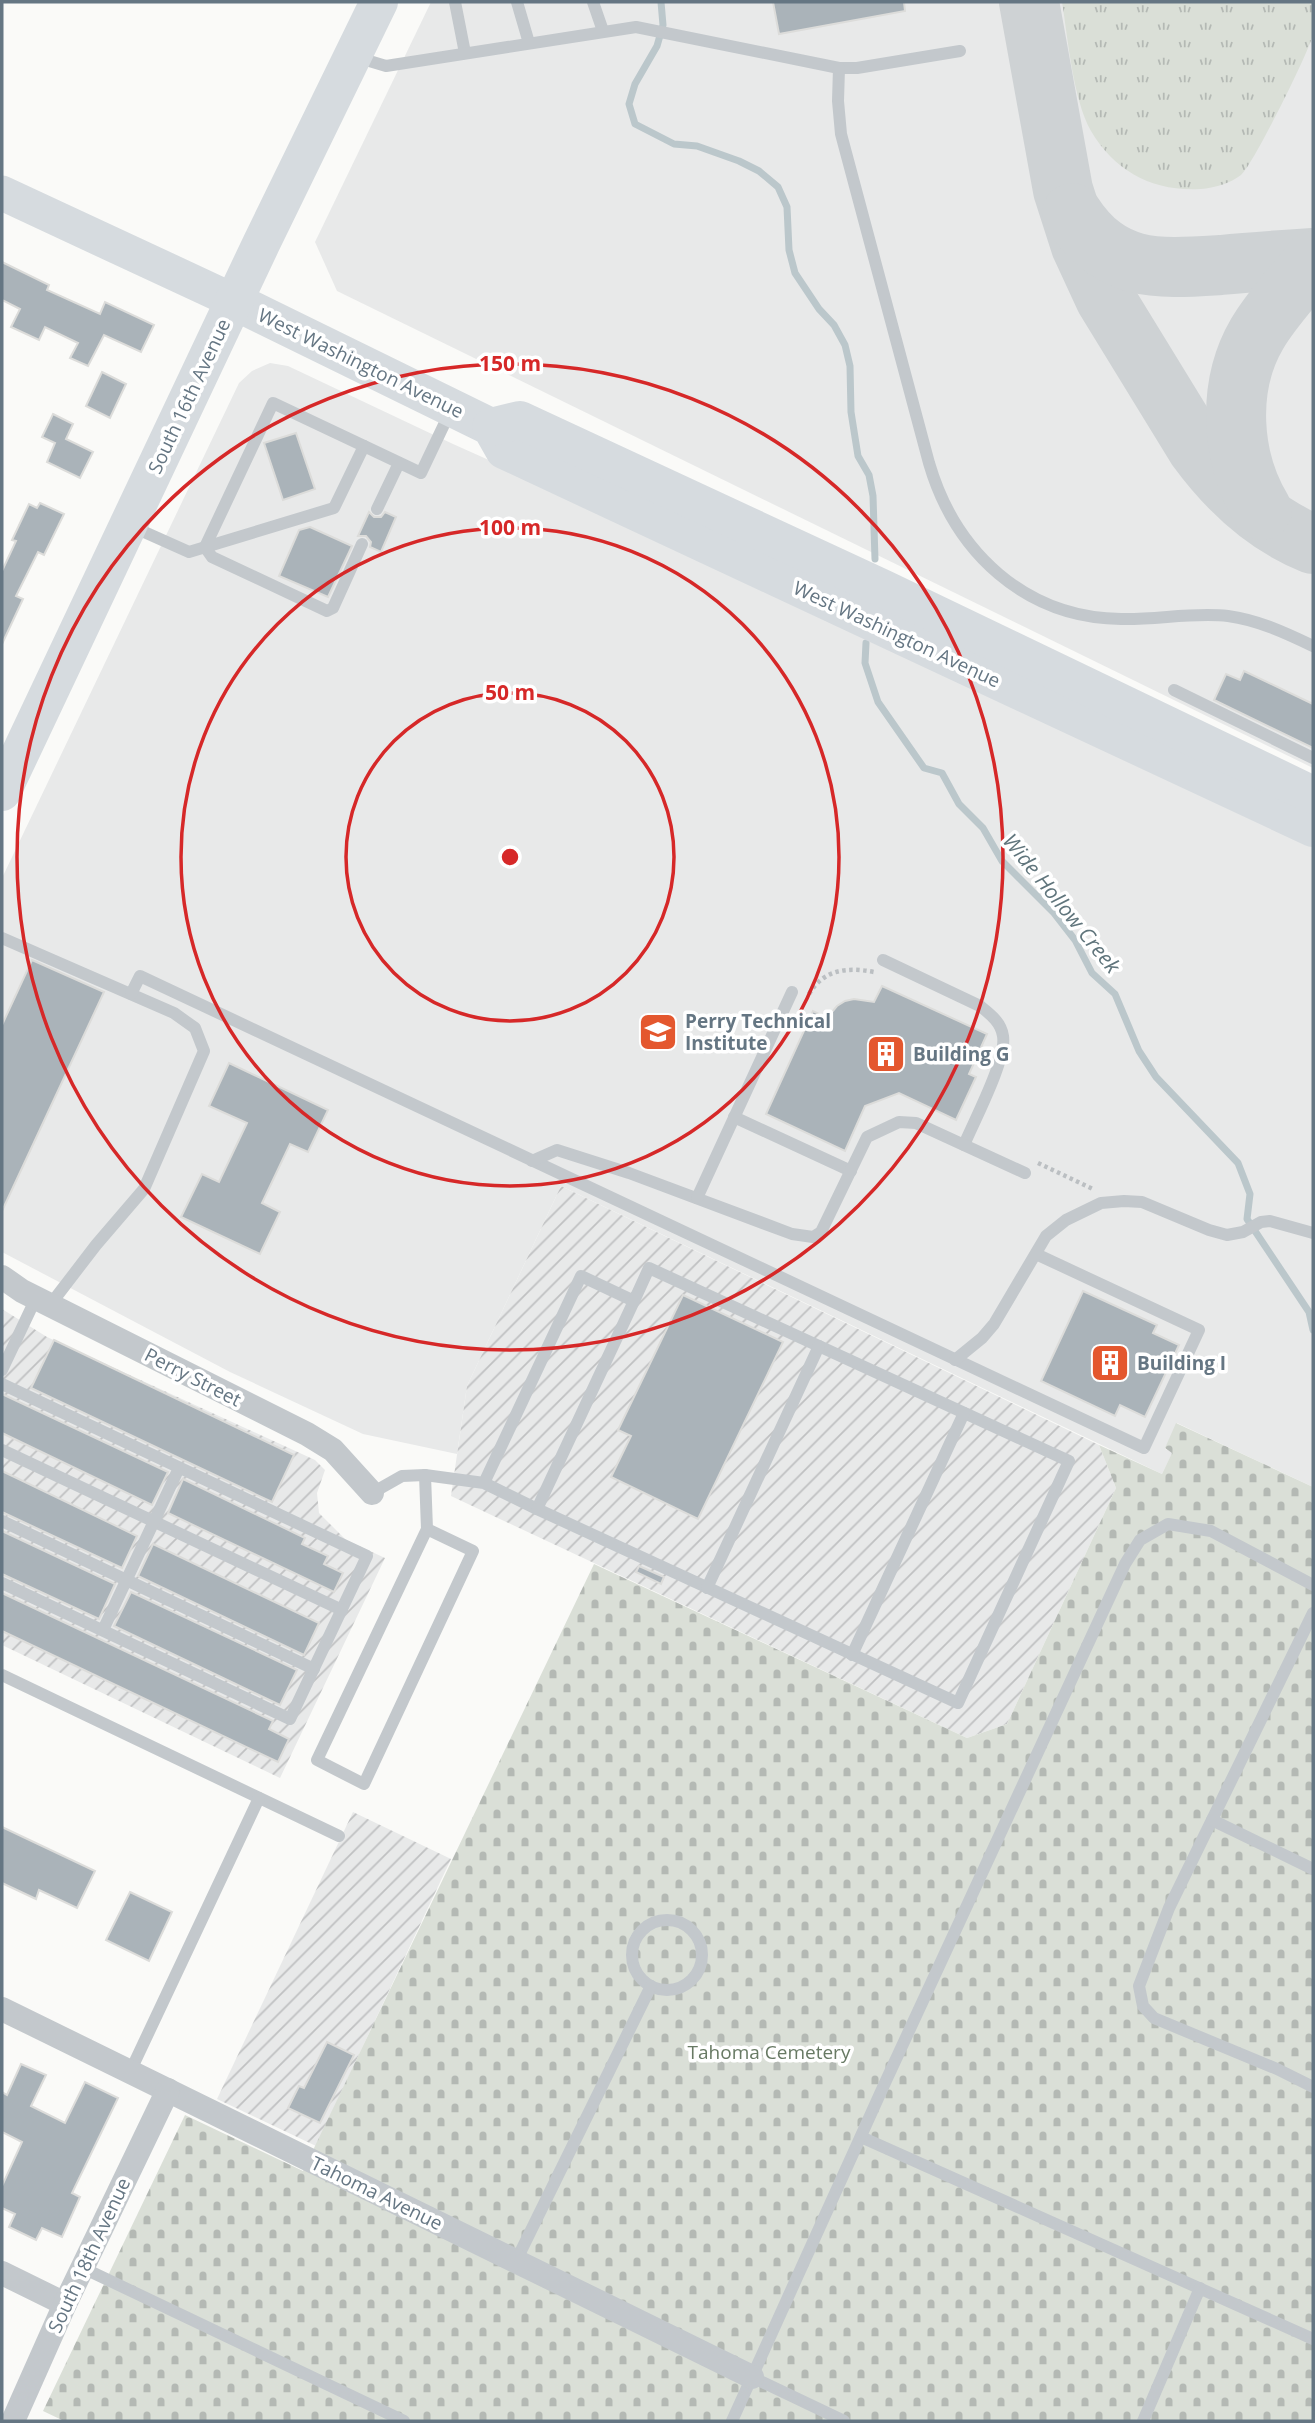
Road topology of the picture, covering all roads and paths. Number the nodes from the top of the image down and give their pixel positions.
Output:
1 (379, 2) edge
2 (455, 2) edge
3 (517, 2) edge
4 (593, 2) edge
5 (603, 31) junction
6 (529, 43) junction
7 (960, 51) dead end
8 (466, 54) junction
9 (353, 55) junction
10 (839, 68) junction
11 (2, 193) edge
12 (234, 301) junction
13 (452, 408) junction
14 (491, 427) junction
15 (364, 446) junction
16 (399, 463) junction
17 (377, 509) dead end
18 (129, 524) junction
19 (362, 544) dead end
20 (205, 547) junction
21 (1313, 646) edge
22 (1174, 690) dead end
23 (1313, 758) edge
24 (2, 792) edge
25 (1313, 795) edge
26 (1313, 828) edge
27 (2, 938) edge
28 (883, 960) joint
29 (792, 992) joint
30 (131, 995) junction
31 (734, 1117) junction
32 (964, 1145) junction
33 (532, 1161) junction
34 (850, 1171) junction
35 (1025, 1173) dead end
36 (697, 1198) junction
37 (1313, 1233) edge
38 (1036, 1254) junction
39 (2, 1277) edge
40 (43, 1301) junction
41 (634, 1301) junction
42 (819, 1346) junction
43 (955, 1360) junction
44 (2, 1370) edge
45 (2, 1384) edge
46 (964, 1413) junction
47 (2, 1450) edge
48 (180, 1468) junction
49 (425, 1475) junction
50 (484, 1483) junction
51 (372, 1493) joint
52 (537, 1509) junction
53 (2, 1521) edge
54 (154, 1522) junction
55 (427, 1529) junction
56 (127, 1580) junction
57 (2, 1583) edge
58 (1313, 1585) edge
59 (707, 1588) junction
60 (342, 1610) junction
61 (1313, 1613) edge
62 (103, 1630) junction
63 (852, 1655) junction
64 (314, 1669) junction
65 (2, 1675) edge
66 (259, 1798) junction
67 (1212, 1820) junction
68 (339, 1836) dead end
69 (1313, 1869) edge
70 (651, 1986) junction
71 (2, 2009) edge
72 (130, 2072) junction
73 (1313, 2087) edge
74 (168, 2090) junction
75 (861, 2137) junction
76 (516, 2261) junction
77 (83, 2268) junction
78 (2, 2273) edge
79 (1200, 2288) junction
80 (65, 2304) junction
81 (1313, 2339) edge
82 (752, 2377) junction
83 (13, 2421) edge
84 (404, 2421) edge
85 (732, 2421) edge
86 (844, 2421) edge
87 (1143, 2421) edge

1 - 9 main road, South 16th Avenue
2 - 8 lane
3 - 6 lane
4 - 5 lane
5 - 6 lane
5 - 10 lane
6 - 8 lane
7 - 10 lane
8 - 9 lane
9 - 12 main road, South 16th Avenue
10 - 21 lane
11 - 12 main road, West Washington Avenue
12 - 13 main road, West Washington Avenue
12 - 18 main road, South 16th Avenue
13 - 14 main road, West Washington Avenue
13 - 16 lane
14 - 25 main road, West Washington Avenue
14 - 26 main road, West Washington Avenue
15 - 16 lane
15 - 20 lane
15 - 20 lane
16 - 17 lane
18 - 20 lane
18 - 24 main road, South 16th Avenue
19 - 20 lane
22 - 23 lane
27 - 30 lane
28 - 29 path
28 - 32 lane
29 - 31 lane
30 - 33 lane
30 - 40 lane
31 - 34 lane
31 - 36 lane
32 - 34 lane
32 - 35 lane
33 - 36 lane
33 - 43 lane
34 - 36 lane
37 - 38 lane
38 - 43 lane
38 - 43 lane
39 - 40 street, Perry Street
40 - 44 lane
40 - 51 street, Perry Street
41 - 42 lane
41 - 50 lane
41 - 52 lane
42 - 46 lane
42 - 59 lane
45 - 48 lane
46 - 63 lane
46 - 63 lane
47 - 54 lane
48 - 54 lane
48 - 60 lane
49 - 50 lane
49 - 51 lane
49 - 55 lane
50 - 52 lane
52 - 59 lane
53 - 56 lane
54 - 56 lane
54 - 60 lane
55 - 55 lane
56 - 62 lane
56 - 64 lane
57 - 62 lane
58 - 75 lane
59 - 63 lane
60 - 64 lane
61 - 67 lane
62 - 64 lane
65 - 66 lane
66 - 68 lane
66 - 72 lane
67 - 69 lane
67 - 73 lane
70 - 70 lane
70 - 76 lane
71 - 72 street, Tahoma Avenue
72 - 74 street, Tahoma Avenue
74 - 76 street, Tahoma Avenue
74 - 77 street, South 18th Avenue
75 - 79 lane
75 - 82 lane
76 - 82 street, Tahoma Avenue
77 - 80 street, South 18th Avenue
77 - 84 lane
78 - 80 street
79 - 81 lane
79 - 87 lane
80 - 83 street, South 18th Avenue
82 - 85 lane
82 - 86 lane

